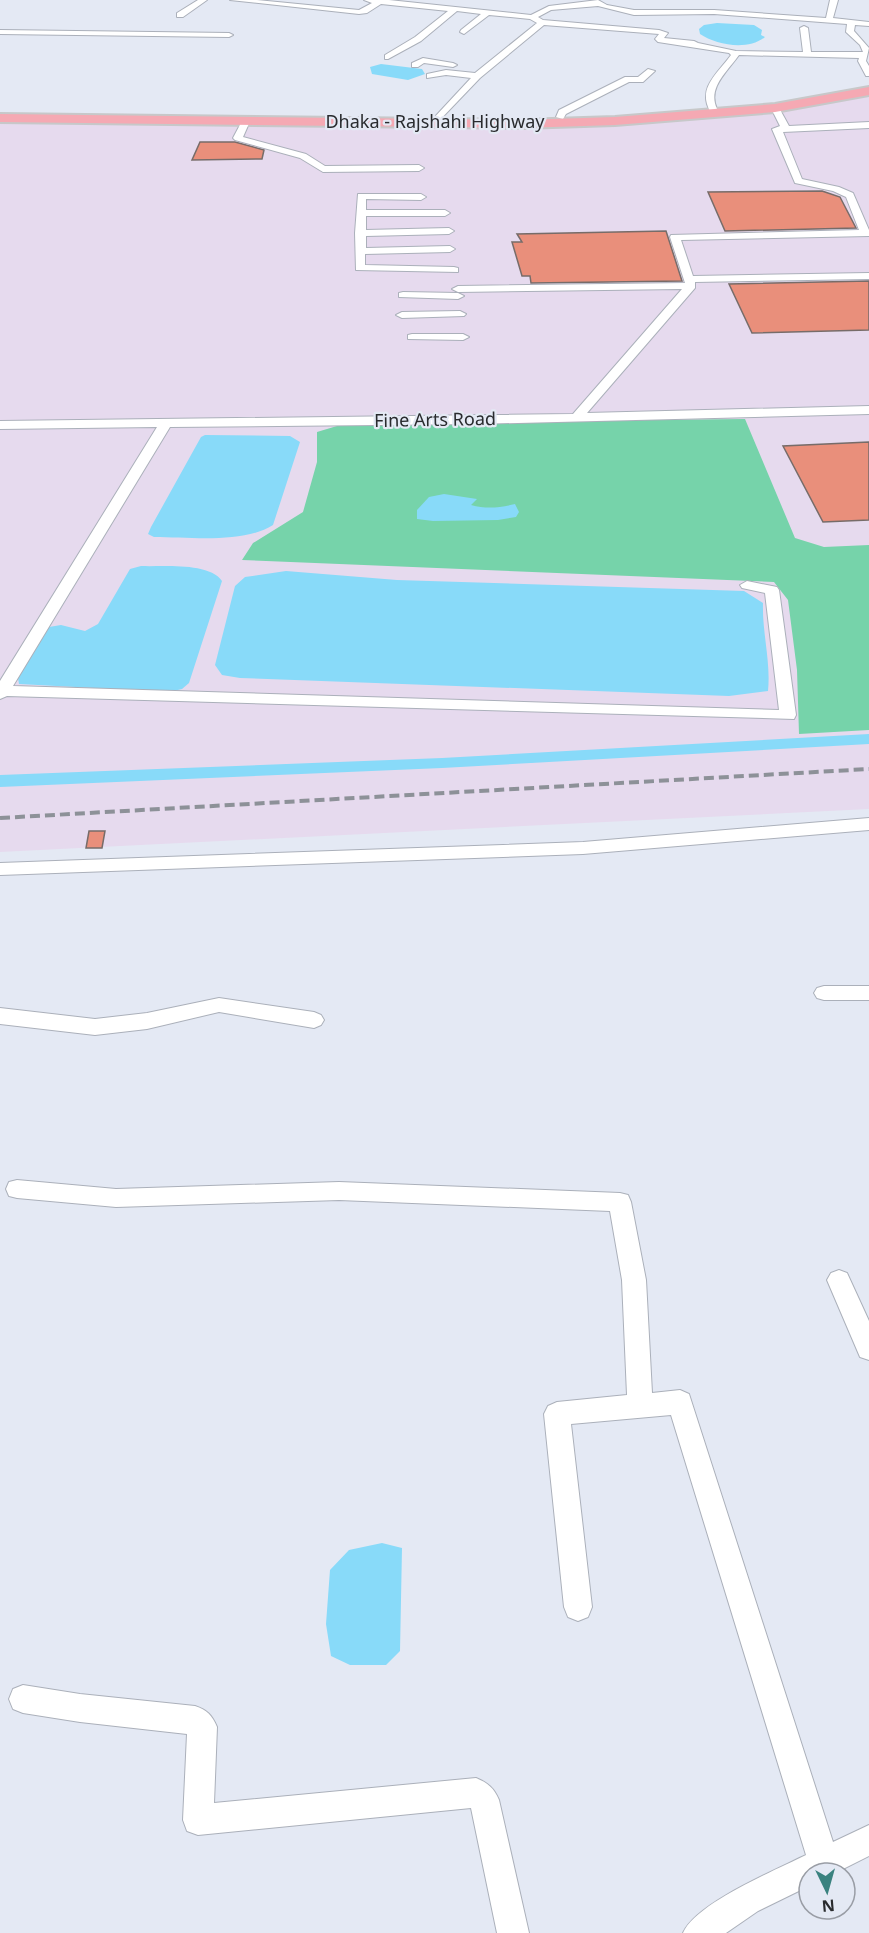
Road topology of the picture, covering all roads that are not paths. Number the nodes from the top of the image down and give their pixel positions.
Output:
1 (203, 0) edge
2 (234, 0) edge
3 (368, 0) edge
4 (446, 0) edge
5 (834, 0) edge
6 (380, 1) edge
7 (595, 2) edge
8 (766, 3) dead end
9 (435, 7) junction
10 (455, 9) junction
11 (487, 10) junction
12 (762, 14) junction
13 (180, 15) dead end
14 (532, 18) junction
15 (829, 20) junction
16 (541, 22) junction
17 (851, 22) junction
18 (869, 24) edge
19 (804, 28) dead end
20 (0, 32) edge
21 (464, 32) dead end
22 (229, 35) dead end
23 (784, 52) junction
24 (735, 54) junction
25 (807, 54) junction
26 (432, 55) dead end
27 (864, 56) junction
28 (388, 57) junction
29 (376, 62) dead end
30 (420, 62) junction
31 (783, 64) dead end
32 (459, 66) dead end
33 (651, 70) dead end
34 (869, 74) edge
35 (430, 76) dead end
36 (477, 76) junction
37 (869, 89) edge
38 (776, 108) junction
39 (713, 109) junction
40 (0, 113) edge
41 (560, 117) junction
42 (0, 118) edge
43 (246, 121) junction
44 (436, 121) junction
45 (869, 125) edge
46 (786, 129) junction
47 (419, 168) dead end
48 (421, 197) dead end
49 (361, 213) junction
50 (445, 213) dead end
51 (449, 231) dead end
52 (360, 233) junction
53 (867, 233) edge
54 (450, 249) dead end
55 (360, 251) junction
56 (454, 270) dead end
57 (869, 276) edge
58 (690, 282) junction
59 (403, 295) dead end
60 (460, 314) dead end
61 (402, 315) dead end
62 (412, 337) dead end
63 (463, 337) dead end
64 (869, 410) edge
65 (576, 417) junction
66 (166, 423) junction
67 (0, 425) edge
68 (747, 585) dead end
69 (1, 692) edge
70 (869, 824) edge
71 (0, 869) edge
72 (824, 993) dead end
73 (869, 993) edge
74 (0, 1016) edge
75 (314, 1020) dead end
76 (17, 1189) dead end
77 (838, 1280) dead end
78 (869, 1349) edge
79 (640, 1406) junction
80 (578, 1607) dead end
81 (23, 1699) dead end
82 (869, 1840) edge
83 (824, 1861) edge
84 (826, 1861) edge
85 (797, 1875) edge
86 (513, 1933) edge
87 (699, 1933) edge

1 - 13 street
2 - 6 street
3 - 6 street
4 - 9 street
5 - 15 street
6 - 9 street
7 - 12 street
7 - 14 street
8 - 12 street
9 - 10 street
10 - 11 street
10 - 28 street
11 - 14 street
11 - 21 street
12 - 15 street
14 - 16 street
15 - 17 street
16 - 24 street
16 - 36 street
17 - 18 street
17 - 27 street
19 - 25 street
20 - 22 street
23 - 24 street
23 - 25 street
23 - 31 street
24 - 39 street
25 - 27 street
26 - 30 street
27 - 34 street
28 - 29 street
28 - 30 street
30 - 32 street
33 - 41 street
35 - 36 street
36 - 44 street
37 - 38 highway, Dhaka - Rajshahi Highway
37 - 39 highway, Dhaka - Rajshahi Highway
38 - 44 highway, Dhaka - Rajshahi Highway
38 - 46 street
39 - 41 highway, Dhaka - Rajshahi Highway
40 - 44 highway, Dhaka - Rajshahi Highway
41 - 44 highway, Dhaka - Rajshahi Highway
42 - 43 highway, Dhaka - Rajshahi Highway
43 - 44 highway, Dhaka - Rajshahi Highway
43 - 47 street
45 - 46 street
46 - 53 street
48 - 49 street
49 - 50 street
49 - 52 street
51 - 52 street
52 - 55 street
53 - 58 street
54 - 55 street
55 - 56 street
57 - 58 street
58 - 59 street
58 - 65 street
60 - 61 street
62 - 63 street
64 - 65 street, Fine Arts Road
65 - 66 street, Fine Arts Road
66 - 67 street, Fine Arts Road
66 - 69 street
68 - 69 street
70 - 71 street
72 - 73 street
74 - 75 street
76 - 79 street
77 - 78 street
79 - 80 street
79 - 83 street
81 - 86 street
82 - 84 street
85 - 87 street

